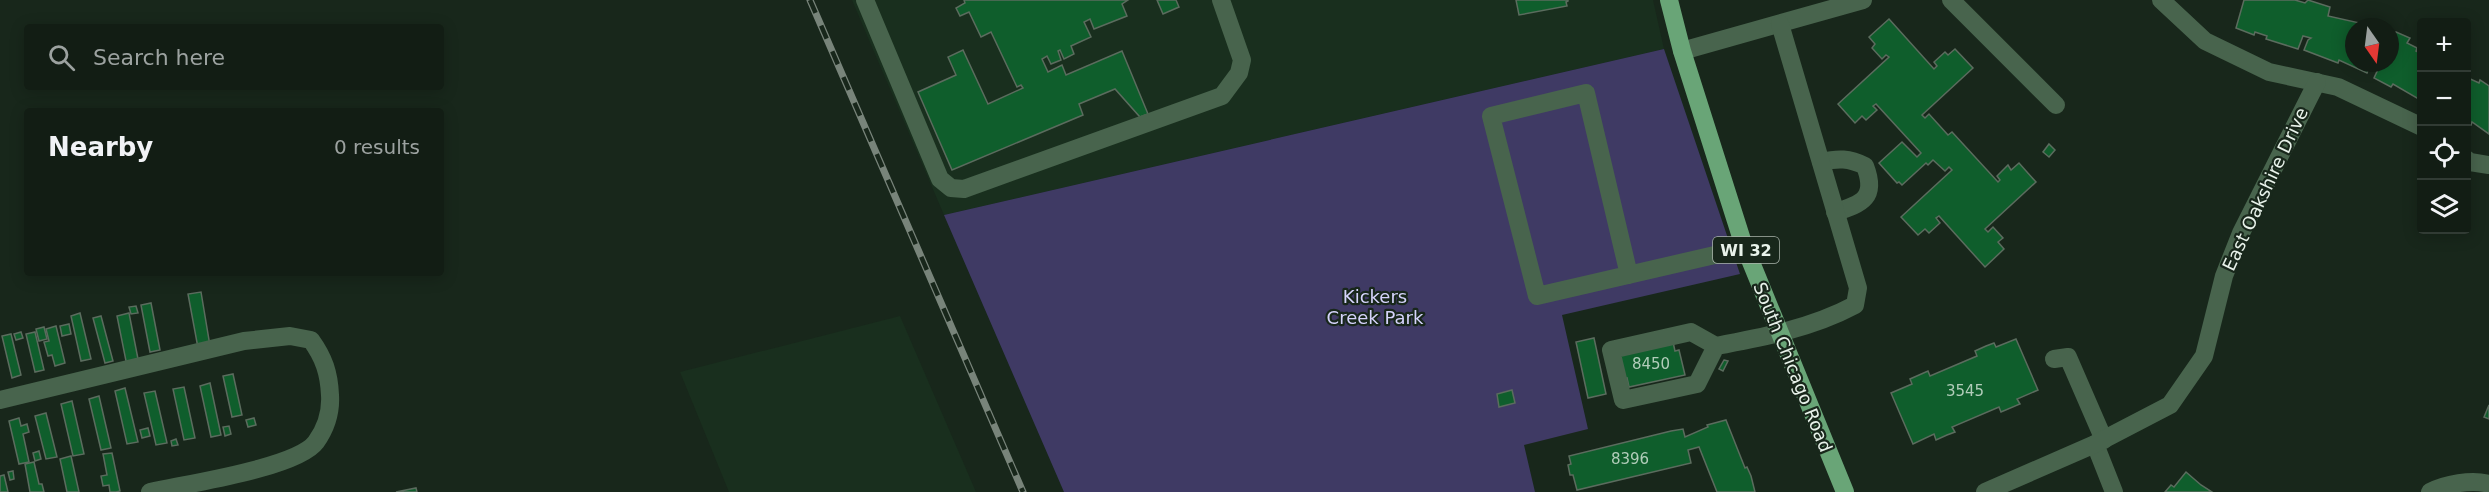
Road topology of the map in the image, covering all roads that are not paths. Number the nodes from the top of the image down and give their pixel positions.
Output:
1 (865, 0) edge
2 (1221, 0) edge
3 (1669, 0) edge
4 (1863, 0) edge
5 (1951, 0) edge
6 (2161, 0) edge
7 (1780, 24) junction
8 (1682, 51) junction
9 (2318, 82) junction
10 (2056, 105) dead end
11 (2419, 126) edge
12 (1821, 162) junction
13 (2471, 162) edge
14 (2489, 165) edge
15 (1835, 212) junction
16 (1745, 248) junction
17 (1629, 275) junction
18 (1780, 334) junction
19 (1716, 346) junction
20 (2054, 359) dead end
21 (0, 400) edge
22 (2099, 442) junction
23 (2489, 484) edge
24 (150, 492) edge
25 (1845, 492) edge
26 (1985, 492) edge
27 (2114, 492) edge
28 (2430, 492) edge

1 - 2 street
3 - 8 main road, South Chicago Road / WI 32
4 - 7 street
5 - 10 street
6 - 9 street
7 - 8 street
7 - 12 street
8 - 16 main road, South Chicago Road / WI 32
9 - 11 street
9 - 22 street, East Oakshire Drive
12 - 15 street
12 - 15 street
13 - 14 street
15 - 18 street
16 - 17 street
16 - 18 main road, South Chicago Road / WI 32
17 - 17 street
18 - 19 street
18 - 25 main road, South Chicago Road / WI 32
19 - 19 street
20 - 22 street
21 - 24 street
22 - 26 street, East Oakshire Drive
22 - 27 street
23 - 28 street

